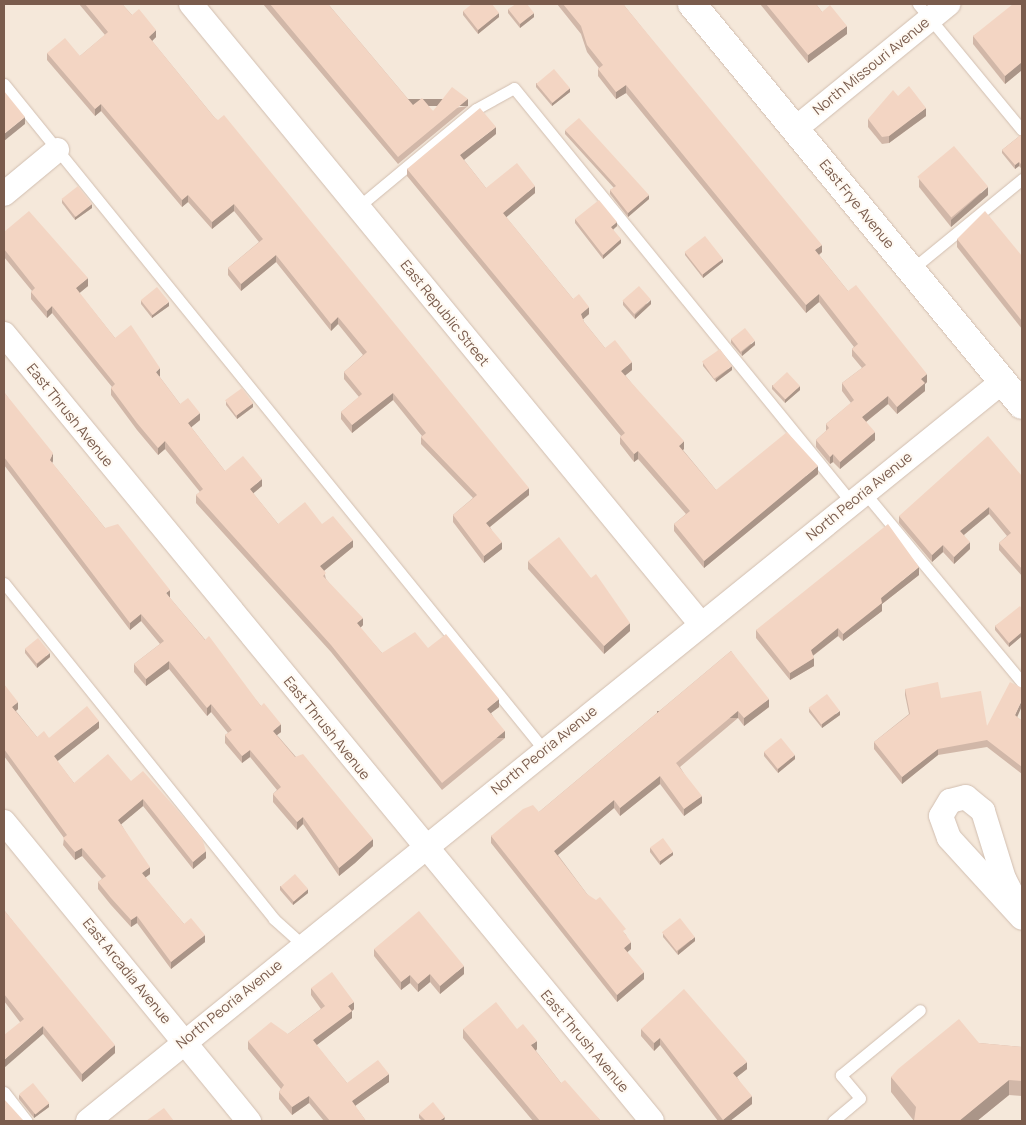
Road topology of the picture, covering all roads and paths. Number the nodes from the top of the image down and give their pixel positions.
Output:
1 (191, 4) edge
2 (692, 4) edge
3 (932, 9) edge
4 (4, 84) edge
5 (795, 129) junction
6 (1022, 130) edge
7 (57, 150) junction
8 (1022, 178) edge
9 (4, 194) edge
10 (358, 207) junction
11 (911, 270) junction
12 (4, 334) edge
13 (1003, 381) junction
14 (1022, 405) edge
15 (858, 497) junction
16 (4, 583) edge
17 (700, 622) junction
18 (1022, 682) edge
19 (544, 750) junction
20 (4, 822) edge
21 (425, 848) junction
22 (1022, 914) edge
23 (1022, 918) edge
24 (303, 945) junction
25 (920, 1010) dead end
26 (184, 1041) junction
27 (4, 1092) edge
28 (28, 1121) edge
29 (88, 1121) edge
30 (249, 1121) edge
31 (652, 1121) edge
32 (833, 1121) edge

1 - 10 street, East Republic Street
2 - 5 street, East Frye Avenue
3 - 5 street, North Missouri Avenue
3 - 6 lane
4 - 7 lane
5 - 11 street, East Frye Avenue
7 - 9 street
7 - 19 lane
8 - 11 lane
10 - 15 lane
10 - 17 street, East Republic Street
11 - 13 street, East Frye Avenue
12 - 21 street, East Thrush Avenue
13 - 14 street, East Frye Avenue
13 - 15 street, North Peoria Avenue
15 - 17 street, North Peoria Avenue
15 - 18 lane
16 - 24 lane
17 - 19 street, North Peoria Avenue
19 - 21 street, North Peoria Avenue
20 - 26 street, East Arcadia Avenue
21 - 24 street, North Peoria Avenue
21 - 31 street, East Thrush Avenue
22 - 23 street
24 - 26 street, North Peoria Avenue
25 - 32 lane
26 - 29 street, North Peoria Avenue
26 - 30 street, East Arcadia Avenue
27 - 28 lane

